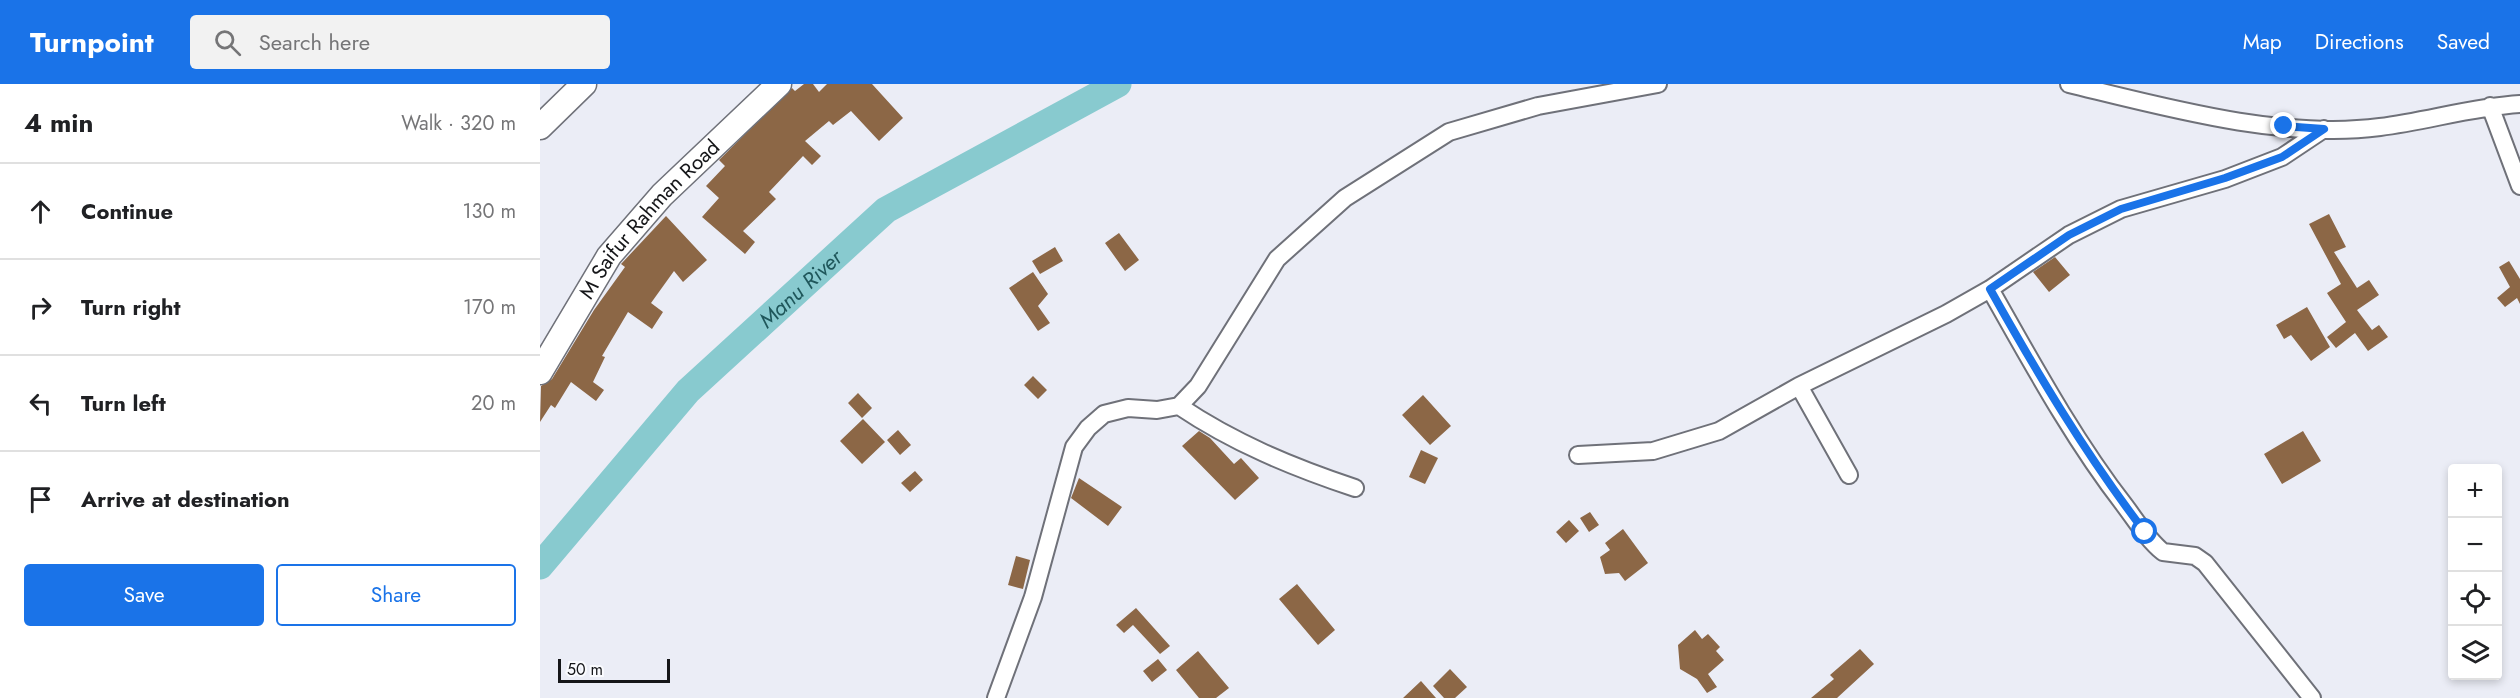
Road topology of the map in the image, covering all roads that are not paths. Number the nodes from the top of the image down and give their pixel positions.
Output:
1 (584, 84) edge
2 (779, 84) edge
3 (1658, 84) edge
4 (2069, 84) edge
5 (2520, 104) edge
6 (2490, 106) junction
7 (540, 127) edge
8 (2324, 129) junction
9 (2520, 186) edge
10 (1990, 289) junction
11 (540, 372) edge
12 (1799, 386) junction
13 (1179, 406) junction
14 (1578, 455) dead end
15 (1849, 475) dead end
16 (1355, 488) dead end
17 (996, 698) edge
18 (2312, 698) edge

1 - 7 main road
2 - 11 main road, M Saifur Rahman Road
3 - 13 street
4 - 8 street
5 - 6 street
6 - 8 street
6 - 9 street
8 - 10 street
10 - 12 street
10 - 18 street
12 - 14 street
12 - 15 street
13 - 16 street
13 - 17 street

